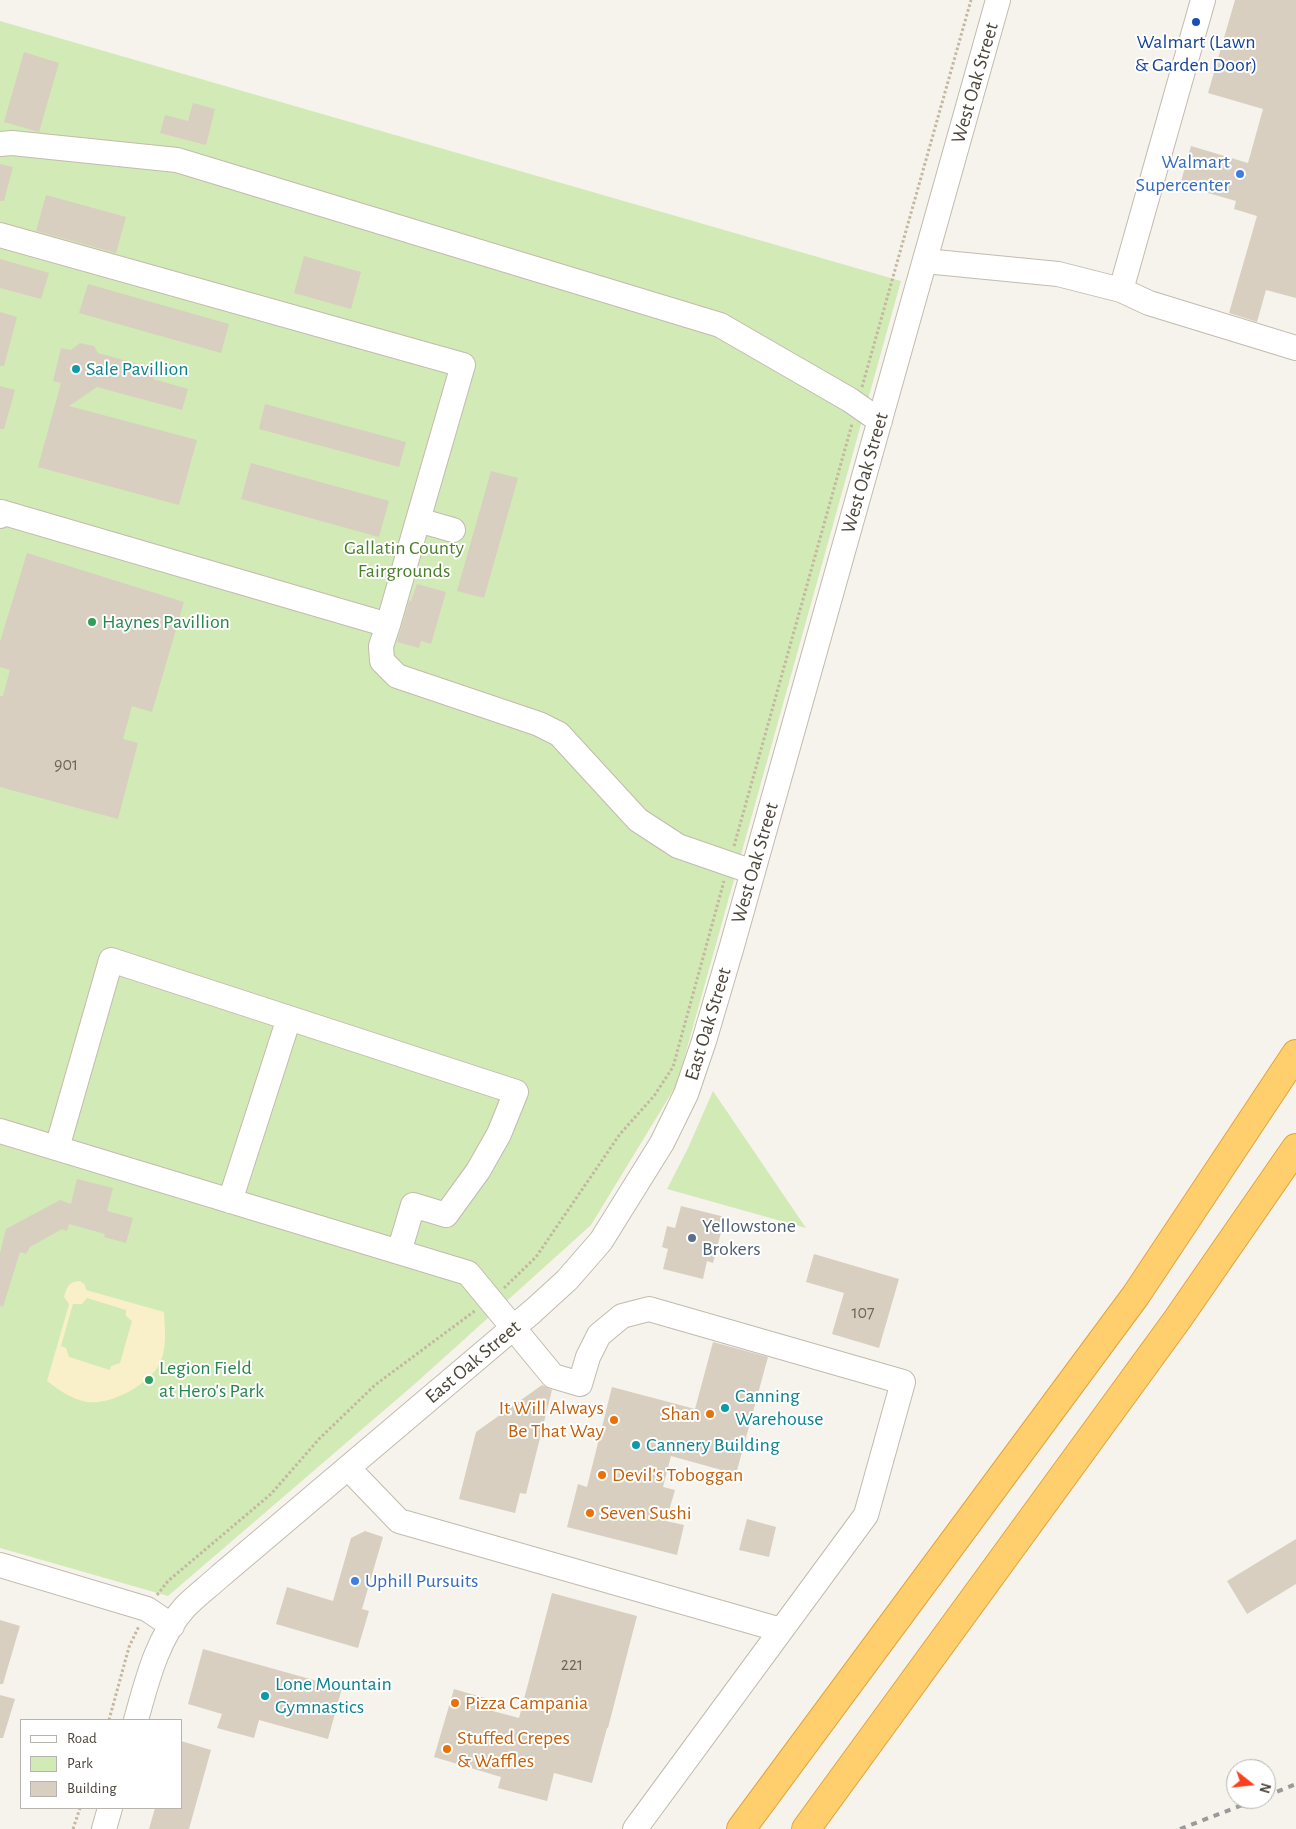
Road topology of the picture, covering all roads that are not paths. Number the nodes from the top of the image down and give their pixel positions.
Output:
1 (998, 0) edge
2 (1203, 0) edge
3 (0, 144) edge
4 (0, 234) edge
5 (925, 261) junction
6 (1121, 290) junction
7 (1296, 348) edge
8 (880, 422) junction
9 (0, 516) edge
10 (418, 520) junction
11 (453, 530) dead end
12 (388, 625) junction
13 (753, 872) junction
14 (732, 946) joint
15 (289, 1018) junction
16 (1296, 1054) edge
17 (0, 1131) edge
18 (57, 1148) junction
19 (1296, 1148) edge
20 (230, 1201) junction
21 (399, 1252) junction
22 (512, 1329) junction
23 (348, 1468) junction
24 (0, 1564) edge
25 (172, 1626) junction
26 (781, 1630) junction
27 (136, 1719) edge
28 (110, 1809) edge
29 (104, 1829) edge
30 (635, 1829) edge
31 (741, 1829) edge
32 (806, 1829) edge

1 - 5 street, West Oak Street
2 - 6 street
3 - 8 street
4 - 10 street
5 - 6 street
5 - 8 street, West Oak Street
6 - 7 street
8 - 13 street, West Oak Street
9 - 12 street
10 - 11 street
10 - 12 street
12 - 13 street
13 - 14 street, West Oak Street
14 - 22 street, East Oak Street
15 - 18 street
15 - 20 street
15 - 21 street
16 - 31 highway
17 - 18 street
18 - 20 street
19 - 32 highway
20 - 21 street
21 - 22 street
22 - 23 street, East Oak Street
22 - 26 street
23 - 25 street, East Oak Street
23 - 26 street
24 - 25 street
25 - 27 street, East Oak Street
26 - 30 street
28 - 29 street

